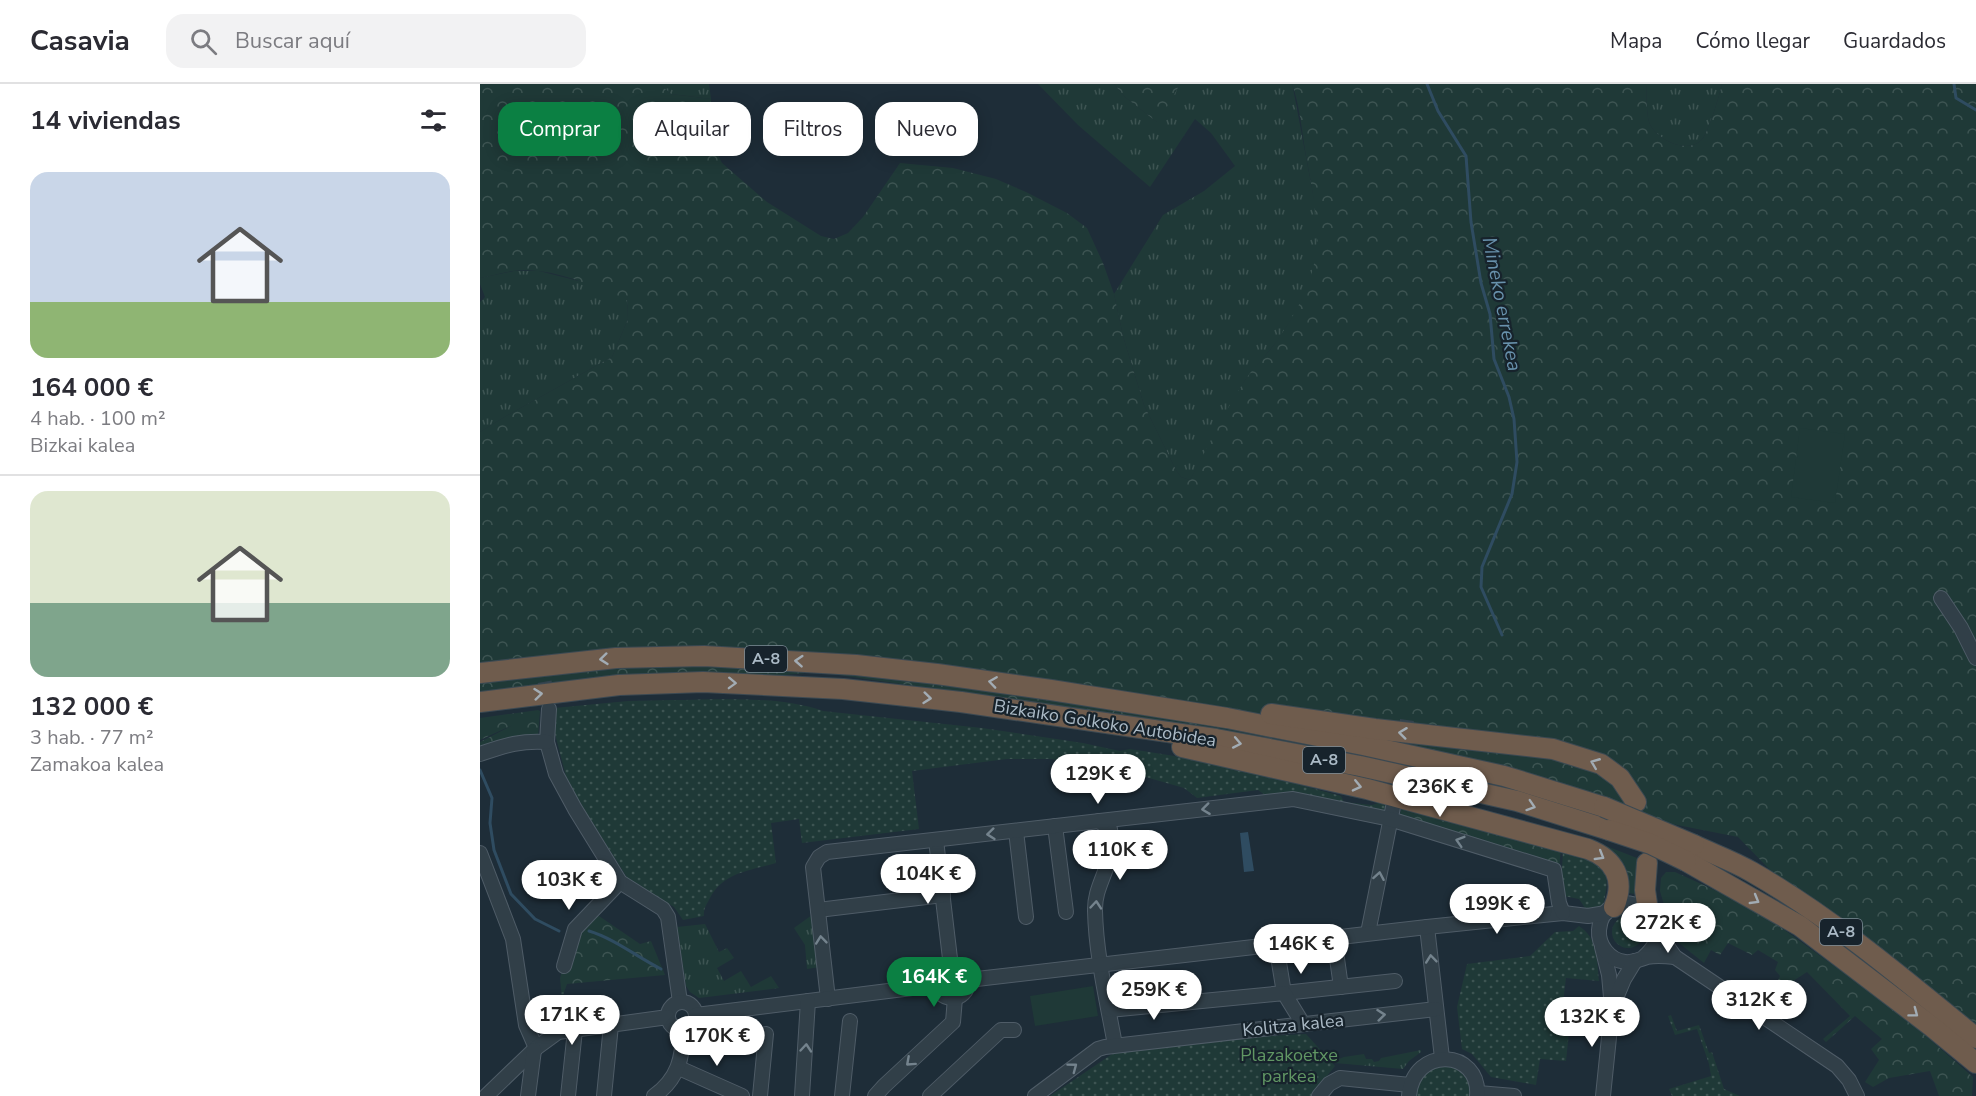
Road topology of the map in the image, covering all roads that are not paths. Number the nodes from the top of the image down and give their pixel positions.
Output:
1 (1941, 598) dead end
2 (1976, 658) edge
3 (480, 673) edge
4 (1050, 690) junction
5 (480, 702) edge
6 (549, 709) tunnel mouth
7 (1034, 711) junction
8 (547, 742) junction
9 (480, 754) edge
10 (1636, 802) dead end
11 (1392, 813) junction
12 (1099, 821) junction
13 (1055, 826) junction
14 (1016, 831) junction
15 (936, 840) junction
16 (480, 853) edge
17 (1690, 853) junction
18 (1647, 863) dead end
19 (620, 882) junction
20 (943, 895) junction
21 (818, 910) junction
22 (1610, 910) junction
23 (1648, 911) junction
24 (1066, 912) dead end
25 (1570, 914) junction
26 (1026, 917) dead end
27 (1427, 927) junction
28 (1368, 933) junction
29 (1658, 933) junction
30 (1335, 937) junction
31 (1600, 938) junction
32 (1276, 944) junction
33 (1675, 957) junction
34 (1640, 959) junction
35 (1101, 963) junction
36 (564, 966) dead end
37 (951, 967) junction
38 (968, 980) junction
39 (1395, 981) dead end
40 (936, 985) junction
41 (1341, 987) junction
42 (1284, 993) junction
43 (955, 998) junction
44 (828, 999) junction
45 (808, 1001) junction
46 (680, 1002) junction
47 (1612, 1008) junction
48 (1436, 1009) junction
49 (1109, 1010) junction
50 (696, 1015) junction
51 (668, 1017) junction
52 (849, 1021) dead end
53 (610, 1024) junction
54 (1304, 1024) junction
55 (575, 1030) junction
56 (683, 1030) junction
57 (1014, 1030) dead end
58 (766, 1034) dead end
59 (1976, 1038) edge
60 (1115, 1045) junction
61 (535, 1049) junction
62 (1442, 1058) junction
63 (1976, 1063) edge
64 (679, 1068) junction
65 (1409, 1090) edge
66 (1478, 1094) edge
67 (1608, 1094) edge
68 (486, 1096) edge
69 (528, 1096) edge
70 (568, 1096) edge
71 (604, 1096) edge
72 (654, 1096) edge
73 (742, 1096) edge
74 (760, 1096) edge
75 (802, 1096) edge
76 (842, 1096) edge
77 (875, 1096) edge
78 (930, 1096) edge
79 (1035, 1096) edge
80 (1319, 1096) edge
81 (1514, 1096) edge
82 (1857, 1096) edge

1 - 2 street
4 -> 3 highway, Bizkaiko Golkoko Autobidea / A-8
10 -> 4 highway
4 - 17 highway, Bizkaiko Golkoko Autobidea / A-8, bridge
5 -> 7 highway, Bizkaiko Golkoko Autobidea / A-8
6 - 8 street
7 -> 17 highway, Bizkaiko Golkoko Autobidea / A-8, bridge
7 -> 22 highway
8 - 9 street
8 - 19 street
11 -> 12 street
25 -> 11 street
28 -> 11 street
12 - 13 street
35 -> 12 street
13 - 14 street
13 - 24 street
14 -> 15 street
14 - 26 street
15 - 20 street
15 - 21 street
16 - 61 street
17 - 59 highway, Bizkaiko Golkoko Autobidea / A-8
17 -> 63 highway, Bizkaiko Golkoko Autobidea / A-8
18 - 23 highway
19 - 36 street
19 - 46 street
20 - 21 street
20 - 37 street
44 -> 21 street
22 - 23 street
22 - 25 street
22 - 31 street
23 - 29 street
25 - 27 street
25 - 31 street
27 - 28 street
48 -> 27 street
28 - 30 street
29 - 33 street
29 - 34 street
30 - 32 street
30 - 41 street
31 - 34 street
31 - 47 street
32 - 35 street
32 - 42 street, Kolitza kalea
33 - 34 street
33 - 82 street
34 - 47 street
35 - 38 street
35 - 49 street
37 - 38 street
37 - 40 street
38 - 43 street
39 - 41 street, Kolitza kalea
40 - 43 street
40 - 44 street
41 - 42 street, Kolitza kalea
42 - 49 street
42 - 54 street
43 -> 77 street
44 - 45 street
45 - 50 street
75 -> 45 street
46 - 50 street
46 - 51 street
47 - 67 street
54 -> 48 street, Kolitza kalea
48 - 62 street
49 - 60 street
50 - 56 street
51 - 53 street
51 - 56 street
52 - 76 street
53 - 55 street
53 - 71 street
54 - 60 street, Kolitza kalea
55 - 61 street
55 - 70 street
56 - 64 street
57 - 78 street
58 - 74 street
79 -> 60 street, Kolitza kalea
61 - 68 street
61 - 69 street
62 - 65 street
62 - 66 street
64 - 72 street
64 - 73 street
65 - 80 street
66 - 81 street

